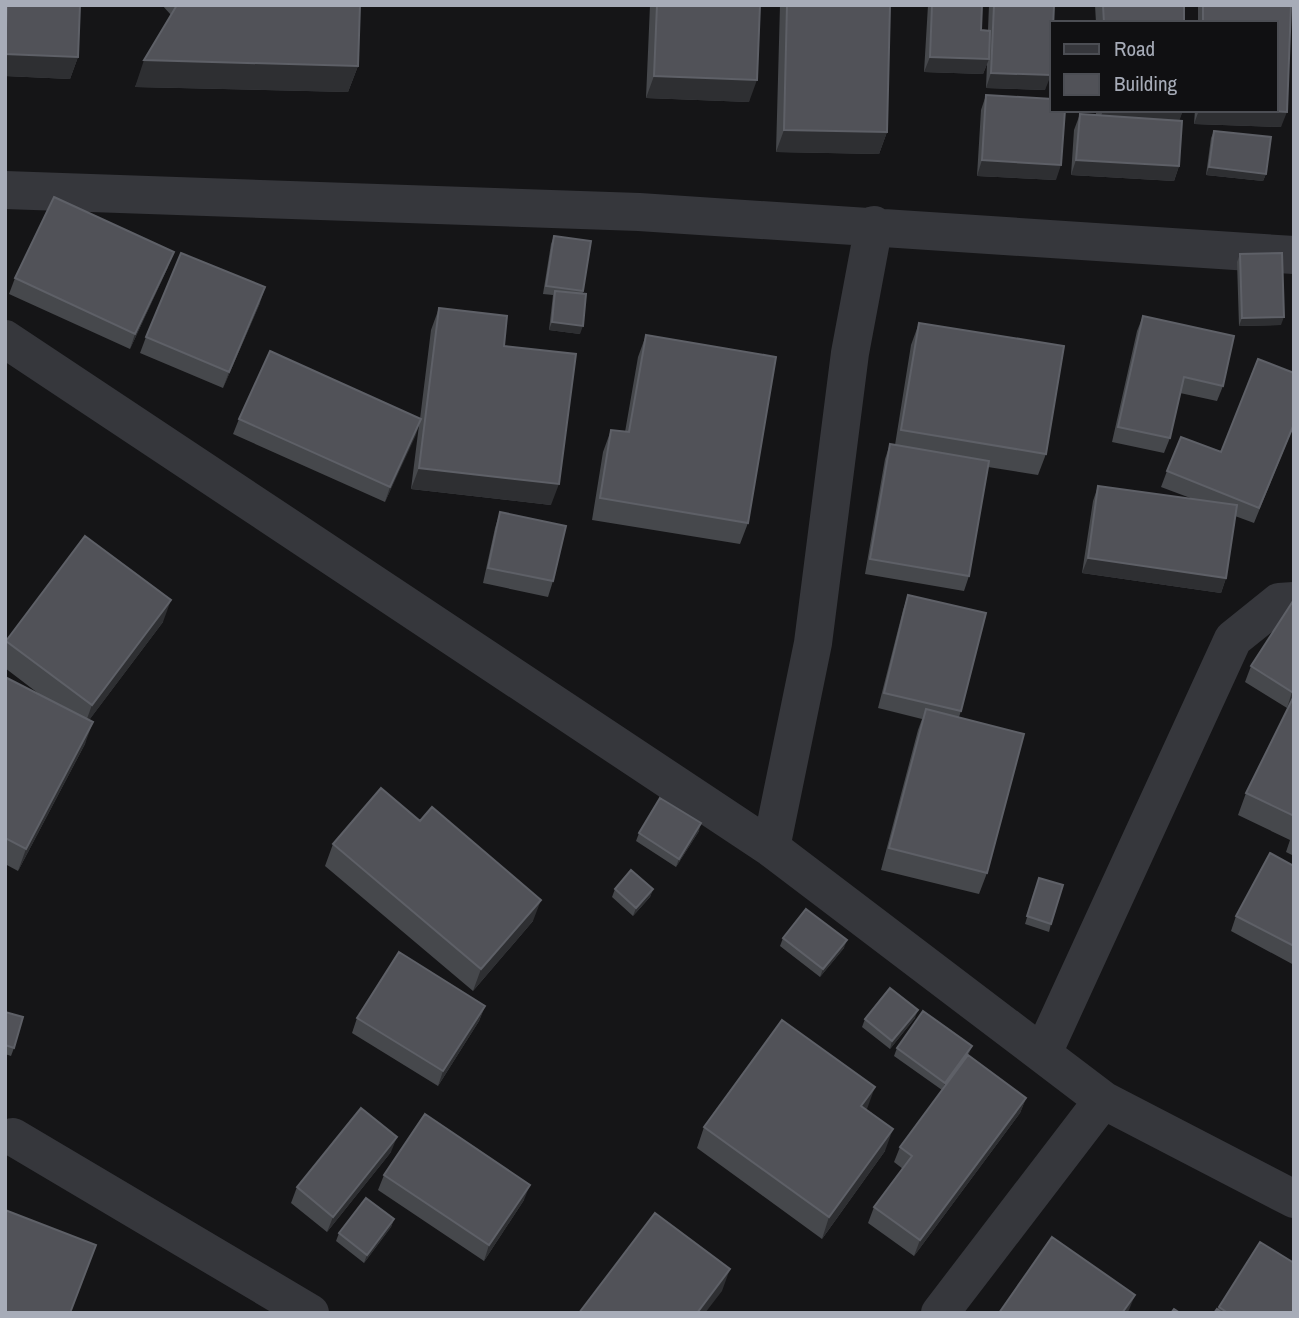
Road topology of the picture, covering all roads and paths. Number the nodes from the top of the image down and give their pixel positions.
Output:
1 (5, 190) edge
2 (874, 225) junction
3 (1294, 255) edge
4 (5, 339) edge
5 (1294, 601) edge
6 (771, 848) junction
7 (1043, 1053) junction
8 (1103, 1100) junction
9 (13, 1137) dead end
10 (1294, 1199) edge
11 (310, 1313) edge
12 (940, 1313) edge

1 - 2 street
2 - 3 street
2 - 6 street
4 - 6 street
5 - 7 street
6 - 7 street
7 - 8 street
8 - 10 street
8 - 12 street
9 - 11 street

